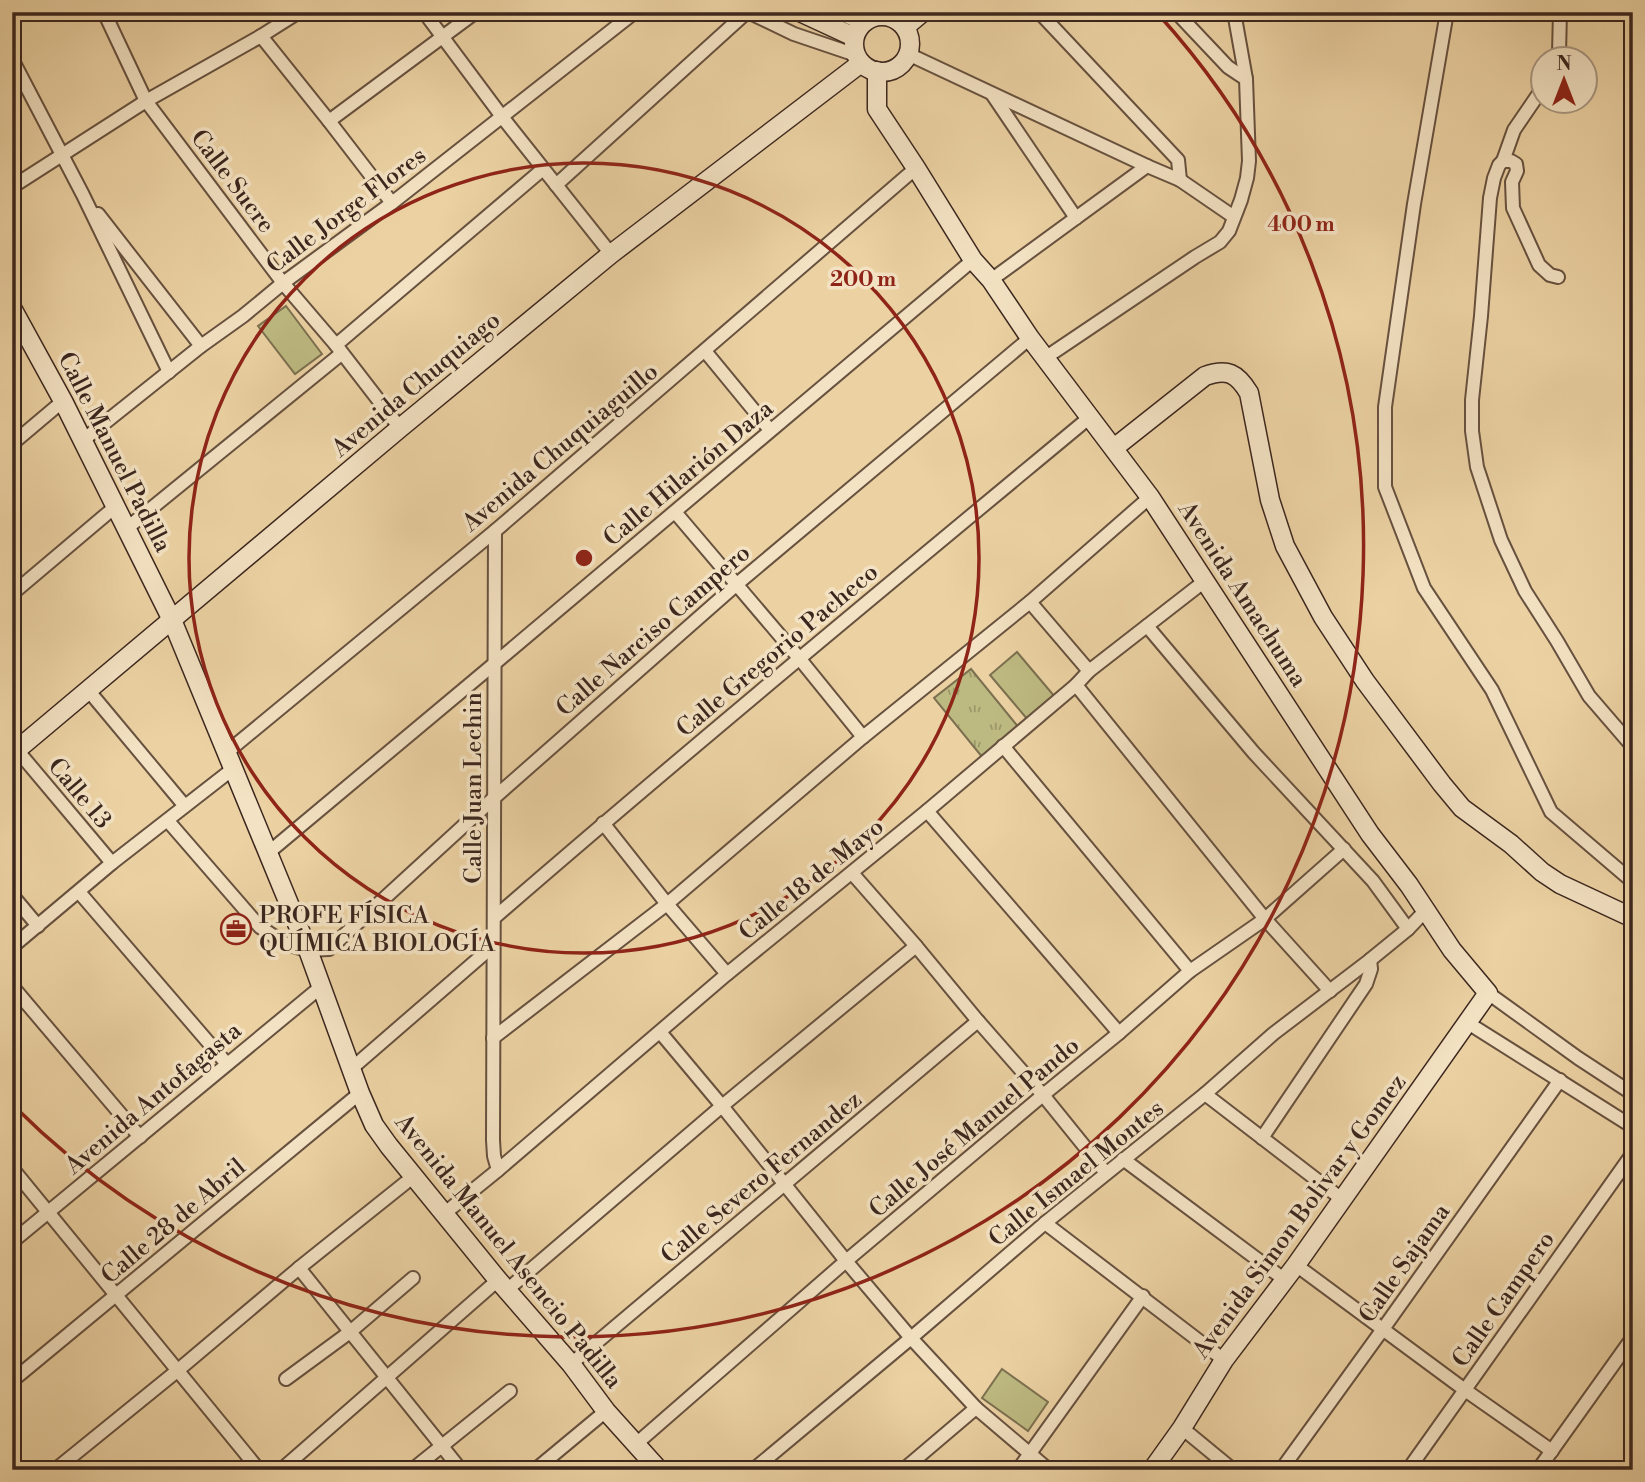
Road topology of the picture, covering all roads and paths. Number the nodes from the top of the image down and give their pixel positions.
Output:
1 (104, 12) edge
2 (299, 12) edge
3 (424, 12) edge
4 (476, 12) edge
5 (635, 12) edge
6 (747, 12) edge
7 (800, 12) edge
8 (844, 12) edge
9 (923, 12) edge
10 (1039, 12) edge
11 (1176, 12) edge
12 (1234, 12) edge
13 (1447, 12) edge
14 (1560, 12) edge
15 (876, 29) edge
16 (261, 36) junction
17 (442, 38) junction
18 (1559, 46) edge
19 (908, 54) junction
20 (12, 59) edge
21 (877, 71) junction
22 (1246, 79) junction
23 (992, 94) junction
24 (146, 101) junction
25 (1530, 107) edge
26 (503, 117) junction
27 (329, 121) junction
28 (61, 155) junction
29 (1503, 161) junction
30 (1146, 166) junction
31 (916, 168) junction
32 (543, 169) junction
33 (1180, 180) junction
34 (556, 185) junction
35 (12, 187) edge
36 (83, 195) junction
37 (392, 204) junction
38 (1076, 218) junction
39 (1234, 218) junction
40 (611, 254) junction
41 (973, 260) junction
42 (1558, 277) dead end
43 (991, 281) junction
44 (283, 283) junction
45 (12, 308) edge
46 (1030, 338) junction
47 (201, 346) junction
48 (338, 349) junction
49 (705, 351) junction
50 (1045, 358) junction
51 (169, 372) junction
52 (63, 401) junction
53 (1090, 417) junction
54 (400, 428) junction
55 (770, 430) junction
56 (82, 441) junction
57 (12, 444) edge
58 (1114, 448) junction
59 (1150, 497) junction
60 (116, 507) junction
61 (675, 512) junction
62 (126, 529) junction
63 (495, 531) junction
64 (1206, 580) junction
65 (737, 584) junction
66 (12, 594) edge
67 (1030, 602) junction
68 (172, 620) junction
69 (1147, 626) junction
70 (799, 658) junction
71 (494, 664) junction
72 (1089, 671) junction
73 (1076, 685) junction
74 (88, 690) junction
75 (863, 737) junction
76 (1003, 746) junction
77 (1633, 747) edge
78 (14, 752) edge
79 (230, 760) junction
80 (495, 797) junction
81 (184, 805) junction
82 (927, 811) junction
83 (168, 821) junction
84 (603, 823) junction
85 (1344, 849) junction
86 (268, 853) junction
87 (112, 863) junction
88 (852, 873) junction
89 (1633, 881) edge
90 (79, 892) junction
91 (12, 895) edge
92 (667, 904) junction
93 (1426, 910) junction
94 (494, 918) junction
95 (1633, 918) edge
96 (1265, 919) junction
97 (38, 926) junction
98 (1408, 929) junction
99 (493, 946) junction
100 (916, 946) junction
101 (12, 947) edge
102 (308, 950) junction
103 (1370, 961) junction
104 (1189, 971) junction
105 (727, 974) junction
106 (12, 986) edge
107 (322, 986) junction
108 (1330, 991) junction
109 (1488, 993) junction
110 (978, 1021) junction
111 (1468, 1023) junction
112 (660, 1032) junction
113 (1119, 1033) junction
114 (493, 1038) junction
115 (227, 1064) junction
116 (351, 1069) junction
117 (1560, 1080) junction
118 (360, 1093) junction
119 (1205, 1094) junction
120 (1633, 1094) edge
121 (1043, 1095) junction
122 (722, 1106) junction
123 (1633, 1127) edge
124 (140, 1137) junction
125 (1262, 1138) junction
126 (1633, 1153) edge
127 (1123, 1159) junction
128 (12, 1168) edge
129 (498, 1170) junction
130 (1106, 1173) junction
131 (414, 1175) junction
132 (784, 1185) junction
133 (1342, 1200) junction
134 (49, 1211) junction
135 (445, 1213) junction
136 (1045, 1223) junction
137 (12, 1242) edge
138 (846, 1261) junction
139 (1296, 1265) junction
140 (299, 1268) junction
141 (413, 1278) dead end
142 (1285, 1280) junction
143 (503, 1285) junction
144 (116, 1295) junction
145 (1143, 1296) junction
146 (1383, 1329) junction
147 (350, 1332) junction
148 (1633, 1337) edge
149 (911, 1338) junction
150 (1224, 1360) junction
151 (571, 1364) junction
152 (177, 1371) junction
153 (386, 1377) junction
154 (286, 1380) dead end
155 (12, 1381) edge
156 (1465, 1390) junction
157 (510, 1391) dead end
158 (976, 1408) junction
159 (606, 1411) junction
160 (1182, 1429) junction
161 (636, 1444) junction
162 (441, 1446) junction
163 (1552, 1451) junction
164 (1030, 1455) junction
165 (56, 1469) edge
166 (259, 1470) edge
167 (281, 1470) edge
168 (412, 1470) edge
169 (461, 1470) edge
170 (535, 1470) edge
171 (659, 1470) edge
172 (753, 1470) edge
173 (903, 1470) edge
174 (1018, 1470) edge
175 (1049, 1470) edge
176 (1152, 1470) edge
177 (1233, 1470) edge
178 (1281, 1470) edge
179 (1409, 1470) edge
180 (1538, 1470) edge

1 - 24 street, Calle Sucre
2 - 16 street
3 - 17 street
4 - 17 street
5 - 26 street, Calle Jorge Flores
6 - 15 street
6 - 34 street
7 - 15 street
8 - 15 street
9 - 15 street, Avenida Chuquiago
10 - 33 street
11 - 22 street
12 - 22 street
13 - 89 street
14 - 18 street
15 - 19 street
15 - 21 street
15 - 40 street, Avenida Chuquiago
16 - 24 street
16 - 27 street
17 - 26 street
17 - 27 street
19 - 21 street
19 - 23 street
20 - 28 street
21 - 31 street, Avenida Amachuma
22 - 39 street
23 - 30 street
23 - 38 street
24 - 28 street
24 - 44 street, Calle Sucre
25 - 29 street
26 - 32 street
26 - 37 street, Calle Jorge Flores
27 - 37 street
28 - 35 street
28 - 36 street
29 - 42 street
29 - 77 street
30 - 33 street
30 - 38 street
31 - 41 street, Avenida Amachuma
31 - 49 street, Avenida Chuquiaguillo
32 - 34 street
32 - 48 street
33 - 39 street
34 - 40 street
36 - 47 street
36 - 51 street
37 - 44 street, Calle Jorge Flores
38 - 43 street
39 - 50 street
40 - 54 street, Avenida Chuquiago
41 - 43 street, Avenida Amachuma
41 - 55 street, Calle Hilarión Daza
43 - 46 street, Avenida Amachuma
44 - 47 street, Calle Jorge Flores
44 - 48 street, Calle Sucre
45 - 52 street, Calle Manuel Padilla
46 - 50 street, Avenida Amachuma
46 - 65 street, Calle Narciso Campero
47 - 51 street, Calle Jorge Flores
48 - 54 street, Calle Sucre
48 - 62 street
49 - 55 street
49 - 63 street, Avenida Chuquiaguillo
50 - 53 street, Avenida Amachuma
51 - 56 street, Calle Jorge Flores
52 - 56 street, Calle Manuel Padilla
52 - 57 street
53 - 58 street, Avenida Amachuma
53 - 70 street, Calle Gregorio Pacheco
54 - 68 street, Avenida Chuquiago
55 - 61 street, Calle Hilarión Daza
56 - 60 street, Calle Manuel Padilla
58 - 59 street, Avenida Amachuma
58 - 95 street
59 - 64 street, Avenida Amachuma
59 - 67 street
60 - 62 street, Calle Manuel Padilla
60 - 66 street
61 - 65 street
61 - 71 street, Calle Hilarión Daza
62 - 68 street, Calle Manuel Padilla
63 - 71 street, Calle Juan Lechin
63 - 79 street, Avenida Chuquiaguillo
64 - 69 street, Calle 18 de Mayo
64 - 93 street, Avenida Amachuma
65 - 70 street
65 - 80 street, Calle Narciso Campero
67 - 72 street
67 - 75 street
68 - 74 street, Avenida Chuquiago
68 - 79 street, Avenida Manuel Asencio Padilla
69 - 72 street, Calle 18 de Mayo
69 - 85 street
70 - 75 street
70 - 84 street, Calle Gregorio Pacheco
71 - 80 street, Calle Juan Lechin
71 - 86 street, Calle Hilarión Daza
72 - 73 street, Calle 18 de Mayo
73 - 76 street, Calle 18 de Mayo
73 - 96 street
74 - 78 street, Avenida Chuquiago
74 - 81 street
75 - 92 street
76 - 82 street, Calle 18 de Mayo
76 - 104 street
78 - 87 street, Calle 13
79 - 81 street, Avenida Chuquiaguillo
79 - 86 street, Avenida Manuel Asencio Padilla
80 - 94 street, Calle Juan Lechin
80 - 102 street, Calle Narciso Campero
81 - 83 street, Avenida Chuquiaguillo
82 - 88 street, Calle 18 de Mayo
82 - 113 street
83 - 87 street, Avenida Chuquiaguillo
83 - 102 street
84 - 92 street
84 - 94 street, Calle Gregorio Pacheco
85 - 96 street, Calle José Manuel Pando
85 - 98 street
86 - 102 street, Avenida Manuel Asencio Padilla
87 - 90 street, Avenida Chuquiaguillo
88 - 100 street
88 - 105 street, Calle 18 de Mayo
90 - 97 street, Avenida Chuquiaguillo
90 - 115 street
91 - 97 street
92 - 105 street
92 - 114 street
93 - 98 street, Calle Ismael Montes
93 - 109 street, Avenida Amachuma
94 - 99 street, Calle Juan Lechin
96 - 104 street, Calle José Manuel Pando
96 - 108 street
97 - 101 street, Avenida Chuquiaguillo
98 - 103 street, Calle Ismael Montes
99 - 114 street, Calle Juan Lechin
99 - 116 street
100 - 110 street
100 - 122 street
102 - 107 street, Avenida Manuel Asencio Padilla
103 - 108 street, Calle Ismael Montes
103 - 125 street
104 - 113 street, Calle José Manuel Pando
105 - 112 street, Calle 18 de Mayo
106 - 124 street
107 - 115 street, Avenida Antofagasta
107 - 116 street, Avenida Manuel Asencio Padilla
108 - 119 street, Calle Ismael Montes
109 - 111 street, Avenida Simon Bolivar y Gomez
109 - 120 street, Avenida Amachuma
110 - 121 street
110 - 132 street, Calle Severo Fernandez
111 - 117 street
111 - 133 street, Avenida Simon Bolivar y Gomez
112 - 122 street
112 - 129 street, Calle 18 de Mayo
113 - 121 street, Calle José Manuel Pando
114 - 129 street, Calle Juan Lechin
115 - 124 street, Avenida Antofagasta
116 - 118 street, Avenida Manuel Asencio Padilla
117 - 123 street
117 - 146 street, Calle Sajama
118 - 131 street, Avenida Manuel Asencio Padilla
118 - 144 street, Calle 28 de Abril
119 - 125 street
119 - 127 street, Calle Ismael Montes
121 - 130 street
121 - 138 street, Calle José Manuel Pando
122 - 132 street
122 - 143 street
124 - 134 street, Avenida Antofagasta
125 - 133 street
126 - 156 street, Calle Campero
127 - 130 street, Calle Ismael Montes
127 - 142 street
128 - 134 street
129 - 135 street, Calle 18 de Mayo
130 - 136 street, Calle Ismael Montes
131 - 135 street, Avenida Manuel Asencio Padilla
131 - 140 street
132 - 138 street
132 - 151 street, Calle Severo Fernandez
133 - 139 street, Avenida Simon Bolivar y Gomez
134 - 137 street, Avenida Antofagasta
134 - 144 street
135 - 143 street, Avenida Manuel Asencio Padilla
136 - 145 street
136 - 149 street, Calle Ismael Montes
138 - 149 street
138 - 161 street, Calle José Manuel Pando
139 - 142 street, Avenida Simon Bolivar y Gomez
139 - 146 street
140 - 147 street
140 - 152 street
141 - 147 street
142 - 150 street, Avenida Simon Bolivar y Gomez
143 - 151 street, Avenida Manuel Asencio Padilla
143 - 153 street
144 - 152 street
144 - 155 street, Calle 28 de Abril
145 - 150 street
145 - 164 street
146 - 156 street
146 - 178 street, Calle Sajama
147 - 153 street
147 - 154 street
148 - 163 street
149 - 158 street
149 - 172 street, Calle Ismael Montes
150 - 160 street, Avenida Simon Bolivar y Gomez
151 - 159 street, Avenida Manuel Asencio Padilla
152 - 165 street
152 - 166 street
153 - 162 street
153 - 167 street
156 - 163 street
156 - 179 street, Calle Campero
157 - 162 street
158 - 164 street
158 - 173 street
159 - 161 street, Avenida Manuel Asencio Padilla
159 - 170 street
160 - 176 street, Avenida Simon Bolivar y Gomez
160 - 177 street
161 - 171 street, Avenida Manuel Asencio Padilla
162 - 168 street
162 - 169 street
163 - 180 street
164 - 174 street
164 - 175 street

